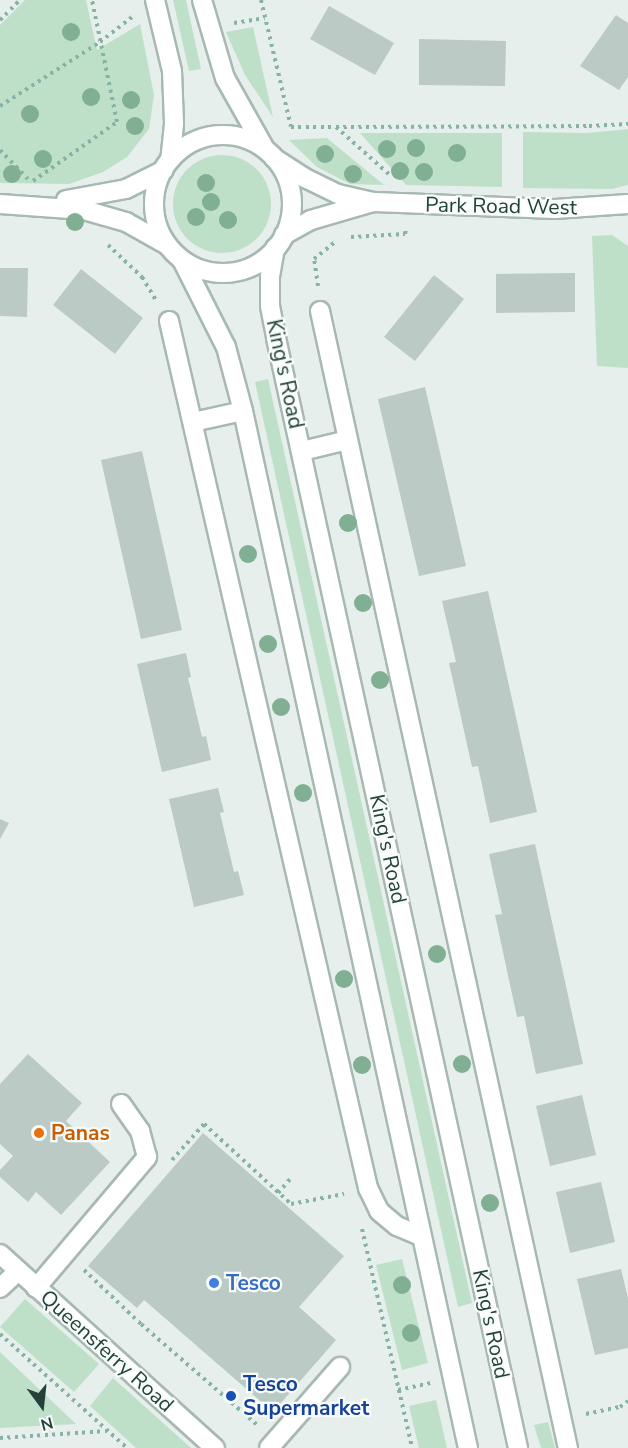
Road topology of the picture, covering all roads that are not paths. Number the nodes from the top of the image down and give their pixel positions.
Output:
1 (155, 0) edge
2 (202, 0) edge
3 (270, 154) junction
4 (167, 165) junction
5 (374, 202) junction
6 (0, 204) edge
7 (31, 204) junction
8 (628, 204) edge
9 (280, 242) junction
10 (166, 245) junction
11 (182, 260) junction
12 (320, 311) dead end
13 (169, 321) road end
14 (243, 411) junction
15 (193, 422) junction
16 (348, 440) junction
17 (302, 451) junction
18 (120, 1104) dead end
19 (421, 1236) junction
20 (0, 1254) edge
21 (18, 1271) junction
22 (0, 1288) edge
23 (36, 1288) junction
24 (340, 1367) dead end
25 (272, 1444) edge
26 (215, 1448) edge
27 (468, 1448) edge
28 (518, 1448) edge
29 (568, 1448) edge

1 - 4 street
2 - 3 street, King's Road
3 - 4 street
3 - 5 street, Park Road West
3 - 9 street, King's Road
4 - 7 street
4 - 10 street
5 - 8 street, Park Road West
5 - 9 street, Park Road West
6 - 7 street
7 - 10 street
9 - 11 street
9 - 17 street, King's Road
10 - 11 street
11 - 14 street
12 - 16 street
13 - 15 street
14 - 15 street
14 - 19 street
15 - 19 street
16 - 17 street
16 - 29 street
17 - 28 street, King's Road
18 - 23 street
19 - 27 street
20 - 21 street, Queensferry Road
21 - 22 street
21 - 23 street, Queensferry Road
23 - 26 street, Queensferry Road
24 - 25 street

